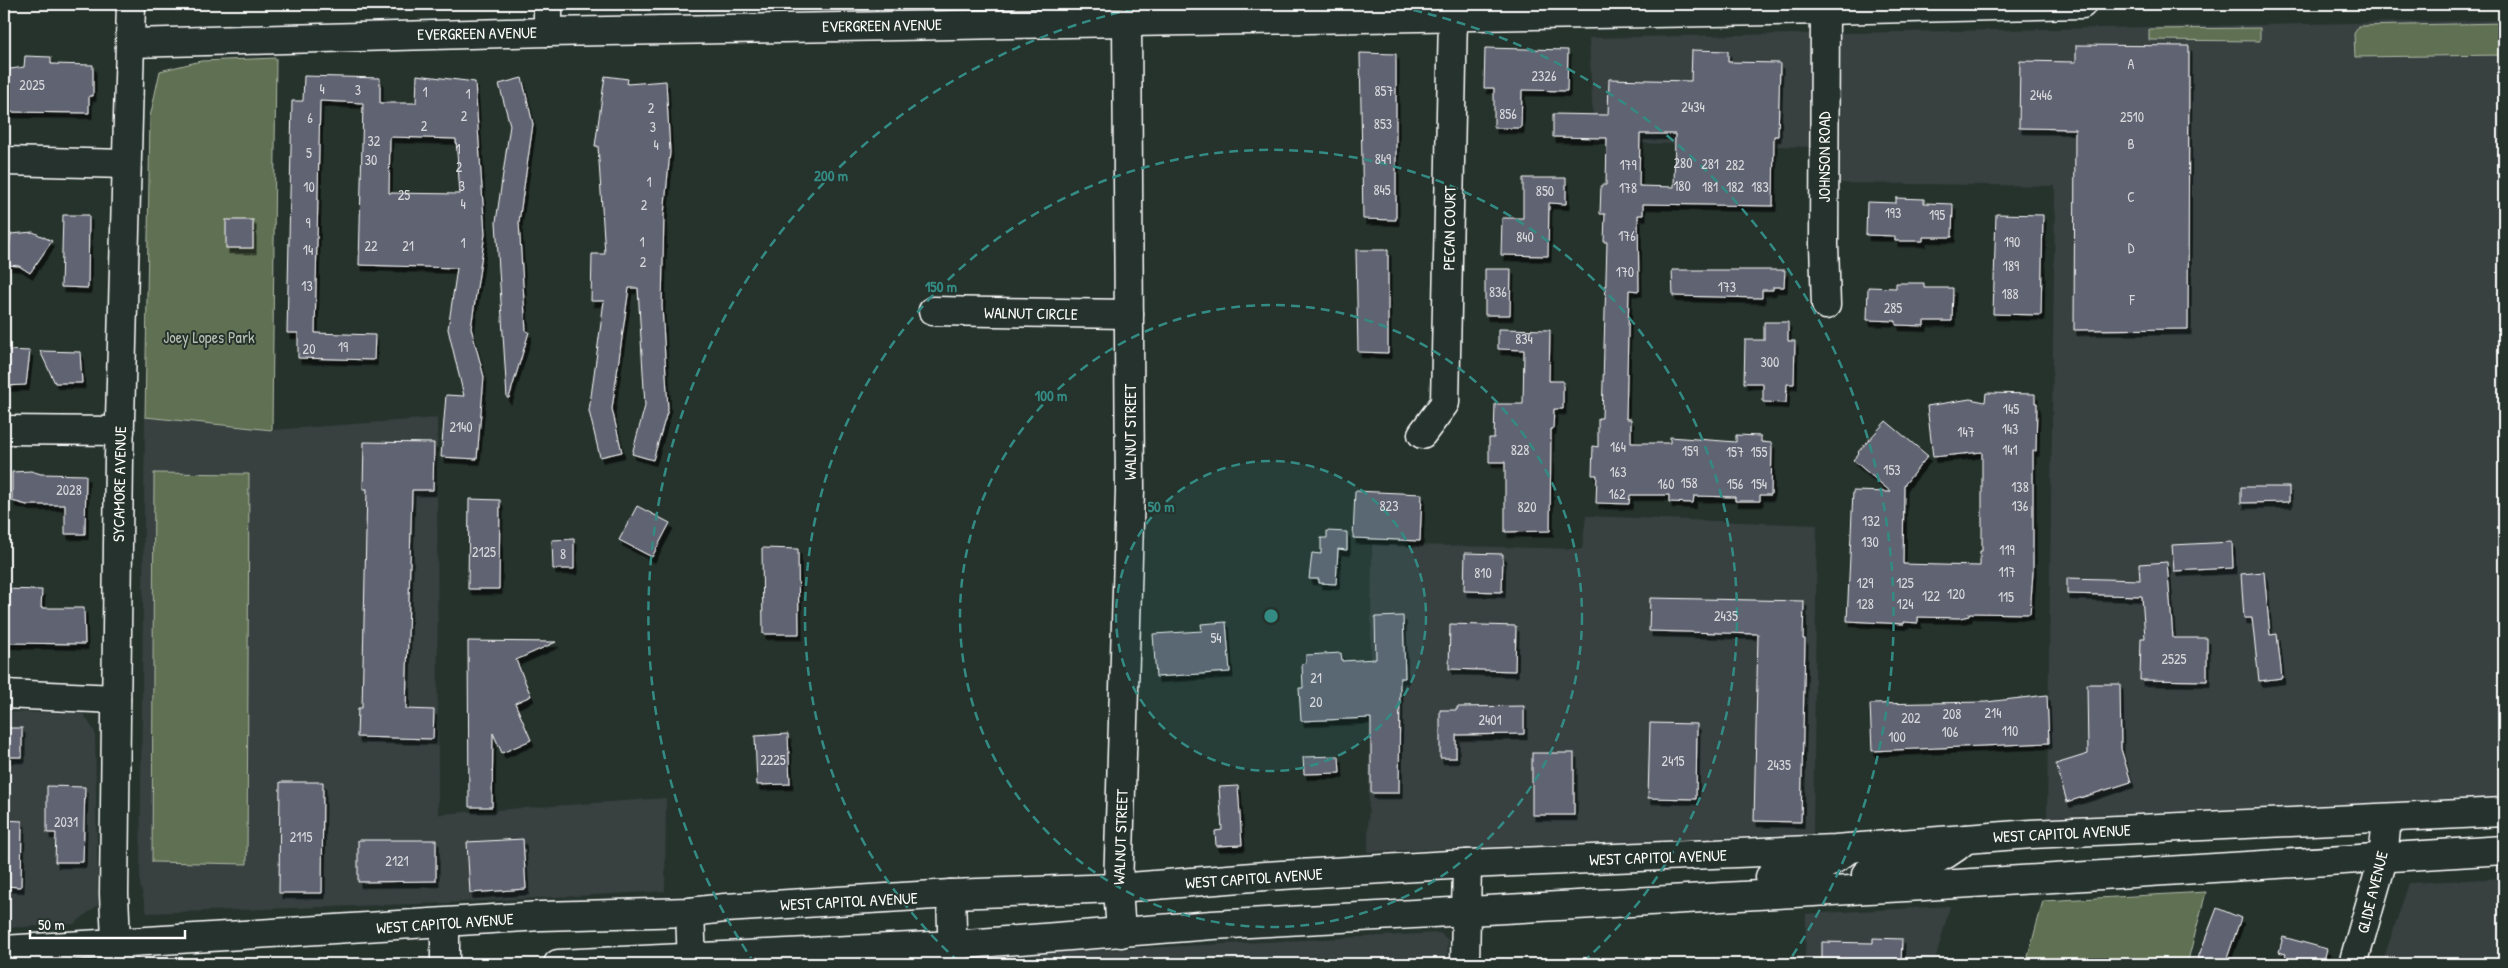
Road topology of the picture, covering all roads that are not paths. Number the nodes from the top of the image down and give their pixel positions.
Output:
1 (131, 4) edge
2 (548, 4) edge
3 (2082, 4) edge
4 (1581, 9) edge
5 (1825, 10) junction
6 (1453, 16) junction
7 (1127, 21) junction
8 (548, 32) junction
9 (131, 43) junction
10 (4, 161) edge
11 (126, 164) junction
12 (1826, 304) dead end
13 (933, 311) dead end
14 (1129, 314) junction
15 (4, 430) edge
16 (120, 431) junction
17 (1422, 434) dead end
18 (4, 694) edge
19 (116, 699) junction
20 (2504, 812) edge
21 (2386, 818) junction
22 (1966, 839) junction
23 (1849, 848) junction
24 (2504, 850) edge
25 (2383, 859) junction
26 (1467, 864) junction
27 (1118, 888) junction
28 (1852, 890) junction
29 (951, 894) junction
30 (1671, 900) junction
31 (690, 912) junction
32 (1466, 912) junction
33 (445, 923) junction
34 (1121, 933) junction
35 (4, 950) edge
36 (116, 954) edge
37 (953, 955) edge
38 (692, 960) edge
39 (445, 964) edge
40 (558, 964) edge
41 (1465, 964) edge
42 (2353, 964) edge

1 - 9 street, SYCAMORE AVENUE
2 - 8 street
3 - 5 street, EVERGREEN AVENUE
4 - 5 street, EVERGREEN AVENUE
4 - 6 street, EVERGREEN AVENUE
5 - 12 street, JOHNSON ROAD
6 - 7 street, EVERGREEN AVENUE
6 - 17 street, PECAN COURT
7 - 8 street, EVERGREEN AVENUE
7 - 14 street, WALNUT STREET
8 - 9 street, EVERGREEN AVENUE
9 - 11 street, SYCAMORE AVENUE
10 - 11 street
11 - 16 street, SYCAMORE AVENUE
13 - 14 street, WALNUT CIRCLE
14 - 27 street, WALNUT STREET
15 - 16 street
16 - 19 street, SYCAMORE AVENUE
18 - 19 street
19 - 36 street, SYCAMORE AVENUE
20 - 21 street, WEST CAPITOL AVENUE
21 - 22 street, WEST CAPITOL AVENUE
21 - 25 street, GLIDE AVENUE
22 - 23 street, WEST CAPITOL AVENUE
22 - 28 street
23 - 26 street, WEST CAPITOL AVENUE
23 - 30 street
24 - 25 street
25 - 28 street
25 - 42 street, GLIDE AVENUE
26 - 27 street, WEST CAPITOL AVENUE
26 - 32 street
27 - 29 street, WEST CAPITOL AVENUE
27 - 34 street, WALNUT STREET
28 - 30 street
29 - 31 street, WEST CAPITOL AVENUE
29 - 37 street
30 - 32 street
31 - 33 street, WEST CAPITOL AVENUE
31 - 38 street
32 - 34 street
32 - 41 street
33 - 36 street, WEST CAPITOL AVENUE
33 - 39 street
34 - 37 street
35 - 36 street, WEST CAPITOL AVENUE
37 - 38 street
38 - 40 street

